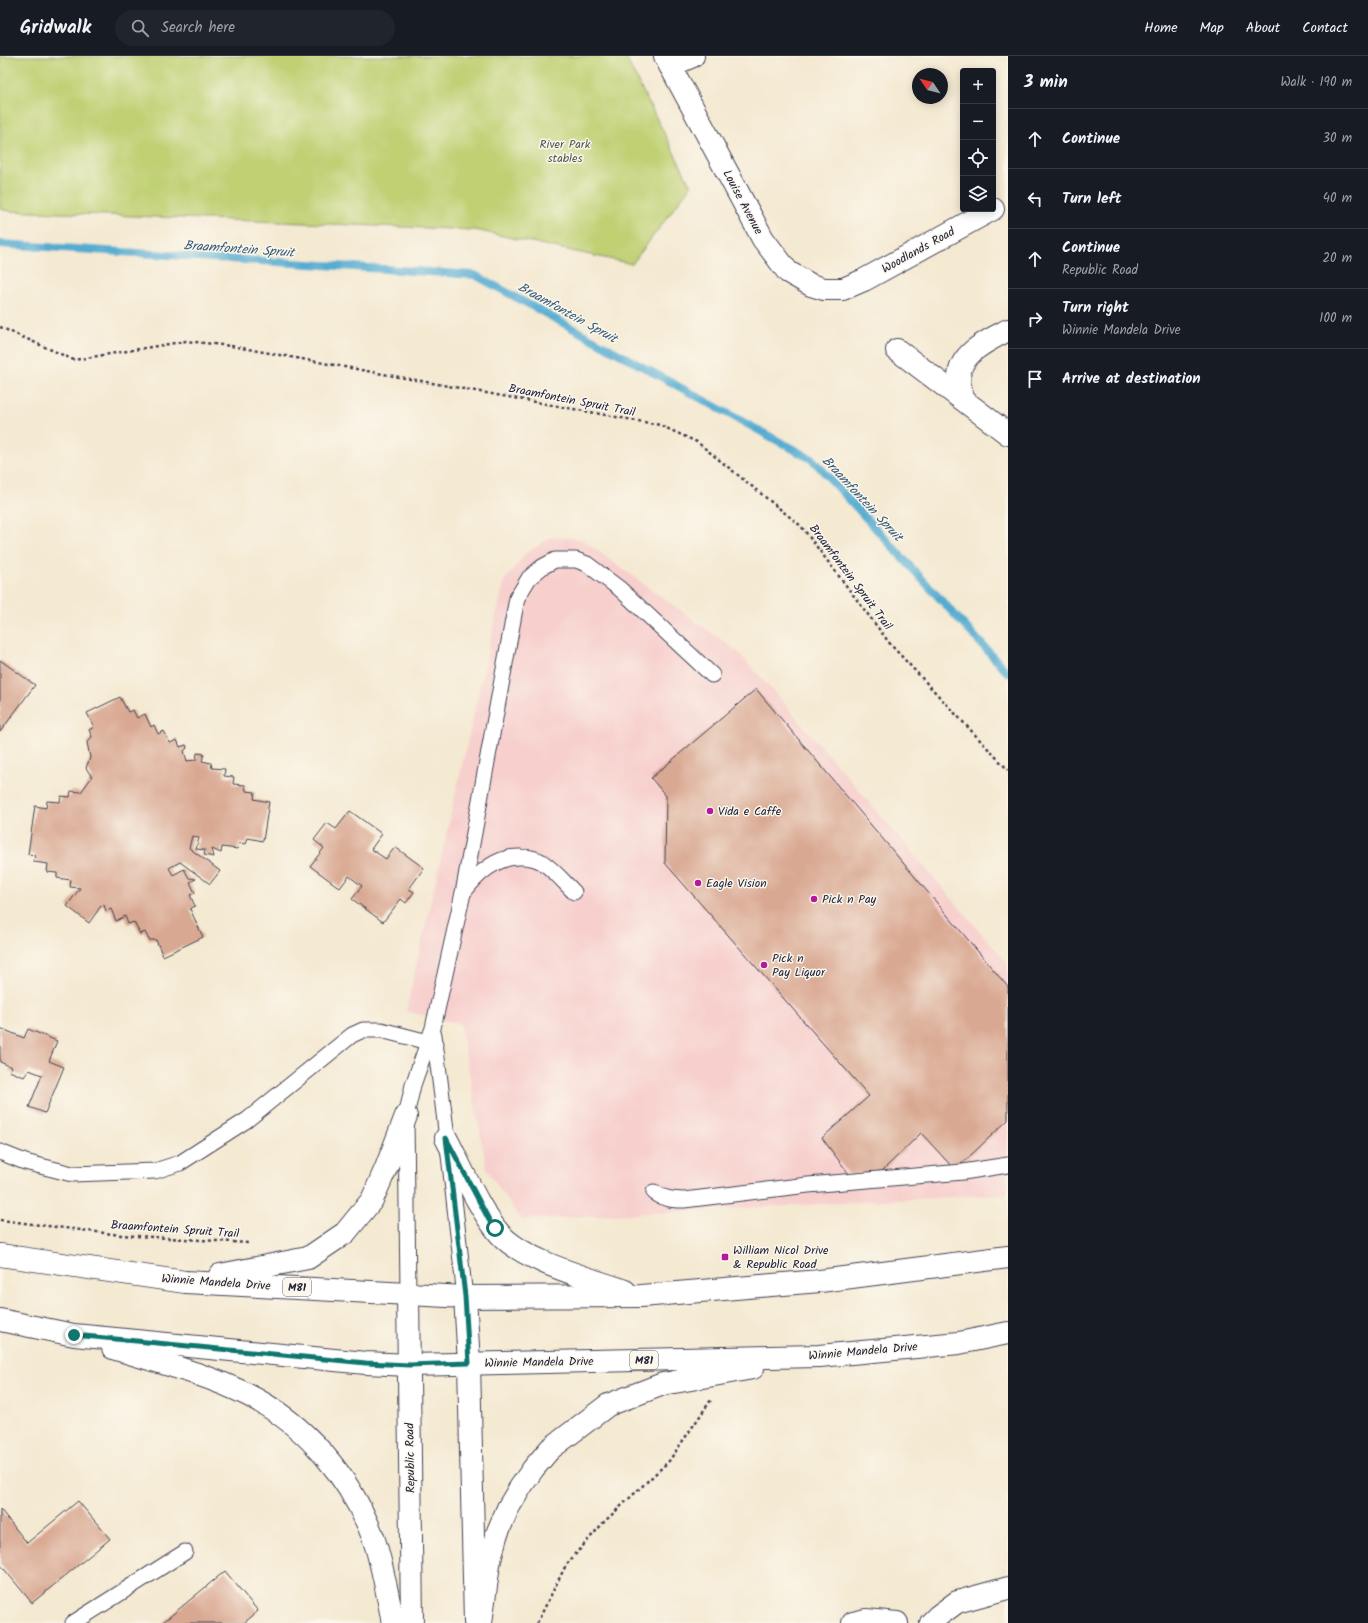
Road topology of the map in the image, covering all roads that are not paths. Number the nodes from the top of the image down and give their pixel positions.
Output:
1 (693, 56) edge
2 (668, 61) edge
3 (1008, 200) edge
4 (996, 207) edge
5 (988, 212) edge
6 (864, 280) joint
7 (1008, 330) edge
8 (898, 350) dead end
9 (963, 399) junction
10 (1008, 434) edge
11 (712, 675) dead end
12 (574, 892) dead end
13 (463, 893) junction
14 (432, 1038) junction
15 (406, 1116) junction
16 (446, 1138) junction
17 (0, 1152) edge
18 (1008, 1165) edge
19 (654, 1192) dead end
20 (0, 1255) edge
21 (1008, 1257) edge
22 (185, 1282) junction
23 (408, 1294) junction
24 (465, 1296) junction
25 (641, 1296) junction
26 (0, 1320) edge
27 (1008, 1333) edge
28 (74, 1335) junction
29 (819, 1356) junction
30 (469, 1363) junction
31 (409, 1365) junction
32 (185, 1552) dead end
33 (1008, 1588) edge
34 (73, 1623) edge
35 (393, 1623) edge
36 (412, 1623) edge
37 (475, 1623) edge
38 (481, 1623) edge
39 (853, 1623) edge
40 (897, 1623) edge
41 (931, 1623) edge

1 - 2 main road
2 - 6 main road, Louise Avenue
3 - 4 main road, Woodlands Road
5 - 6 main road, Woodlands Road
7 - 9 main road
8 - 9 main road
9 - 10 main road
11 - 13 lane
12 - 13 lane
13 - 14 lane
14 - 15 lane
14 - 16 lane
14 - 17 lane
15 - 22 main road
15 - 23 lane
16 - 24 lane
16 - 25 main road
18 - 19 lane
20 - 22 main road, Winnie Mandela Drive / M81
21 - 25 main road, Winnie Mandela Drive / M81
22 - 23 main road, Winnie Mandela Drive / M81
23 - 24 main road, Winnie Mandela Drive / M81
23 - 31 main road, Republic Road
24 - 25 main road, Winnie Mandela Drive / M81
24 - 30 main road
26 - 28 main road, Winnie Mandela Drive / M81
27 - 29 main road, Winnie Mandela Drive / M81
28 - 31 main road, Winnie Mandela Drive / M81
28 - 35 main road
29 - 30 main road, Winnie Mandela Drive / M81
29 - 38 main road
30 - 31 main road, Winnie Mandela Drive / M81
30 - 37 main road
31 - 36 main road, Republic Road
32 - 34 lane
33 - 41 main road
39 - 40 main road

